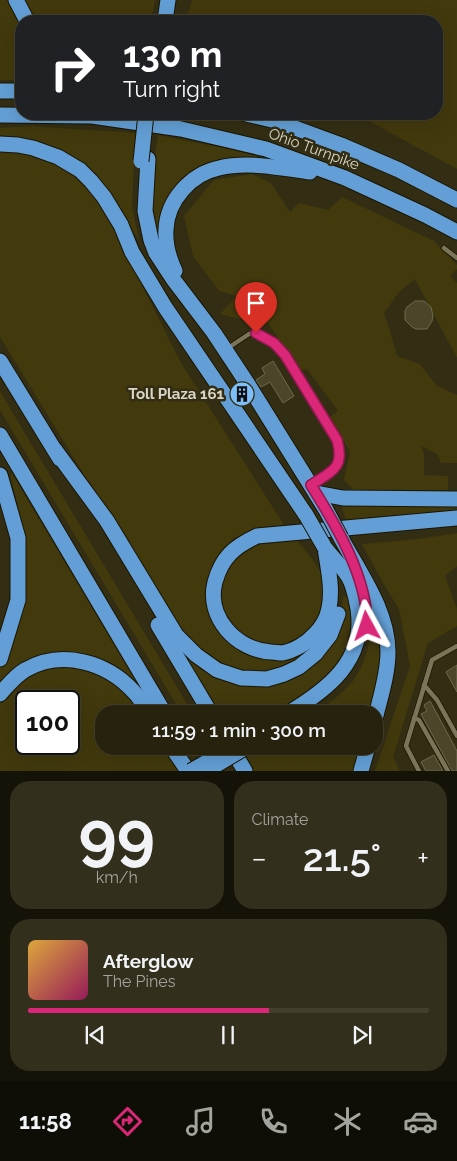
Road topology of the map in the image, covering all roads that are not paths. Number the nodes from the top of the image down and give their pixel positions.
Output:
1 (16, 0) edge
2 (160, 0) edge
3 (168, 0) edge
4 (24, 15) edge
5 (159, 15) edge
6 (166, 15) edge
7 (0, 92) edge
8 (15, 92) edge
9 (0, 115) edge
10 (15, 115) edge
11 (119, 120) edge
12 (146, 120) edge
13 (152, 120) edge
14 (276, 120) edge
15 (0, 144) edge
16 (144, 160) junction
17 (345, 178) junction
18 (457, 200) edge
19 (457, 232) edge
20 (444, 248) dead end
21 (457, 258) edge
22 (182, 291) junction
23 (165, 307) junction
24 (226, 350) junction
25 (0, 361) edge
26 (0, 435) edge
27 (55, 450) junction
28 (0, 475) edge
29 (313, 489) junction
30 (457, 499) edge
31 (457, 518) edge
32 (325, 548) junction
33 (350, 554) junction
34 (457, 646) edge
35 (0, 659) edge
36 (424, 685) junction
37 (0, 694) edge
38 (143, 705) edge
39 (160, 705) edge
40 (206, 705) edge
41 (301, 705) edge
42 (314, 705) edge
43 (378, 705) edge
44 (414, 718) junction
45 (457, 736) edge
46 (177, 755) edge
47 (189, 755) edge
48 (217, 755) edge
49 (233, 755) edge
50 (237, 755) edge
51 (365, 755) edge
52 (189, 771) edge
53 (199, 771) edge
54 (206, 771) edge
55 (245, 771) edge
56 (361, 771) edge
57 (419, 771) edge
58 (448, 771) edge

1 - 4 highway
2 - 5 highway
3 - 6 highway
7 - 8 highway
9 - 10 highway, Ohio Turnpike
11 - 17 highway, Ohio Turnpike
12 - 16 highway, bridge
13 - 16 highway
14 - 18 highway, Ohio Turnpike
15 - 23 highway
16 - 22 highway
16 - 23 highway
17 - 19 highway, Ohio Turnpike
17 - 22 highway
20 - 21 lane
22 - 24 highway
23 - 32 highway, bridge
24 - 29 highway
24 - 29 lane
25 - 27 highway
26 - 39 highway
27 - 32 highway
27 - 40 highway
28 - 35 highway
29 - 30 highway
29 - 33 highway, bridge
31 - 32 highway
32 - 41 highway
33 - 42 highway
33 - 43 highway
34 - 36 lane
36 - 44 lane
36 - 45 lane
37 - 38 highway
44 - 57 lane
44 - 58 lane
46 - 52 highway
47 - 53 highway
48 - 52 highway, bridge
49 - 54 highway, bridge
50 - 55 highway
51 - 56 highway

